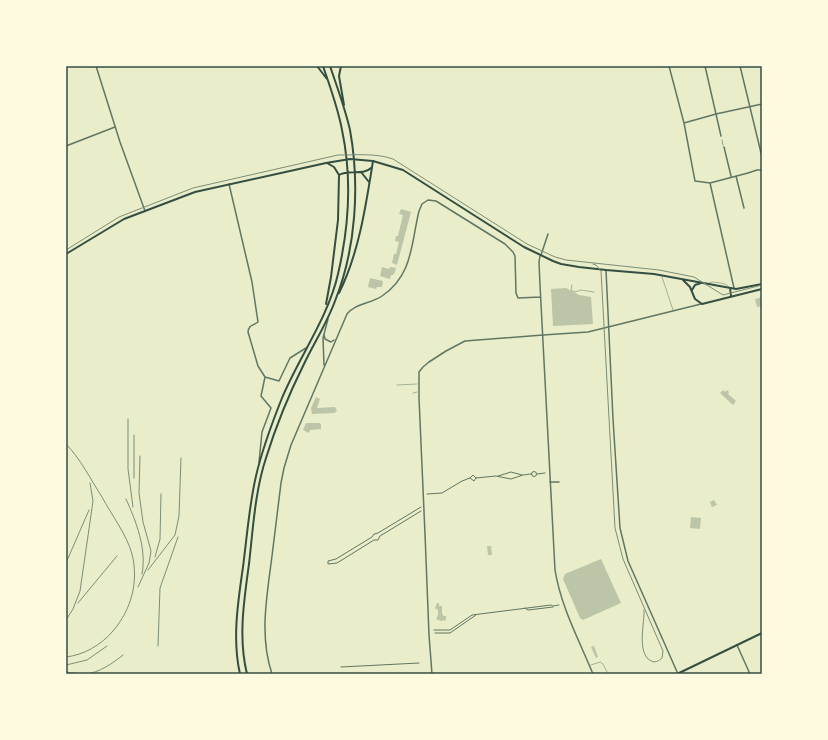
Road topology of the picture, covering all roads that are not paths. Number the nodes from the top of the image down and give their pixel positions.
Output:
1 (96, 66) edge
2 (316, 66) edge
3 (324, 66) edge
4 (330, 66) edge
5 (341, 66) edge
6 (669, 66) edge
7 (705, 66) edge
8 (740, 66) edge
9 (329, 82) junction
10 (762, 104) edge
11 (749, 107) junction
12 (346, 114) junction
13 (716, 114) junction
14 (684, 123) junction
15 (115, 127) junction
16 (721, 136) road end
17 (66, 146) edge
18 (724, 147) road end
19 (762, 157) edge
20 (373, 161) junction
21 (326, 162) junction
22 (372, 167) junction
23 (762, 170) edge
24 (361, 172) junction
25 (338, 175) junction
26 (736, 176) junction
27 (731, 177) junction
28 (370, 183) junction
29 (710, 183) junction
30 (229, 184) junction
31 (744, 208) dead end
32 (145, 211) junction
33 (548, 234) dead end
34 (66, 254) edge
35 (540, 256) junction
36 (606, 270) junction
37 (662, 275) junction
38 (676, 278) junction
39 (701, 283) junction
40 (762, 284) edge
41 (572, 285) dead end
42 (730, 288) junction
43 (762, 288) edge
44 (734, 289) junction
45 (594, 292) dead end
46 (692, 293) junction
47 (540, 297) junction
48 (730, 297) junction
49 (694, 299) junction
50 (335, 301) junction
51 (704, 304) junction
52 (697, 306) junction
53 (325, 310) junction
54 (673, 311) junction
55 (331, 312) junction
56 (608, 327) junction
57 (324, 333) junction
58 (543, 335) junction
59 (336, 339) junction
60 (308, 346) junction
61 (324, 366) junction
62 (265, 377) junction
63 (418, 384) junction
64 (397, 385) dead end
65 (418, 392) junction
66 (413, 393) dead end
67 (259, 464) junction
68 (545, 473) dead end
69 (531, 474) junction
70 (537, 474) junction
71 (523, 475) junction
72 (496, 476) junction
73 (470, 478) junction
74 (476, 478) junction
75 (550, 482) junction
76 (560, 482) dead end
77 (427, 494) dead end
78 (421, 507) dead end
79 (421, 511) dead end
80 (378, 534) junction
81 (380, 536) junction
82 (372, 537) junction
83 (374, 540) junction
84 (559, 606) dead end
85 (476, 615) junction
86 (434, 630) dead end
87 (435, 633) dead end
88 (762, 633) edge
89 (737, 645) junction
90 (419, 663) dead end
91 (590, 666) junction
92 (342, 667) dead end
93 (240, 674) edge
94 (247, 674) edge
95 (272, 674) edge
96 (432, 674) edge
97 (593, 674) edge
98 (608, 674) edge
99 (678, 674) edge
100 (750, 674) edge

1 - 15 street
2 - 9 main road
3 - 9 main road
4 - 12 main road
5 - 12 main road
6 - 14 street
7 - 13 street
8 - 11 street
9 - 53 main road
10 - 11 street
11 - 13 street
11 - 19 street
12 - 50 main road
13 - 14 street
13 - 16 street
14 - 29 street
15 - 17 street
15 - 32 street
18 - 27 street
20 - 21 main road
20 - 22 main road
20 - 35 main road
21 - 25 main road
21 - 30 main road
22 - 24 main road
22 - 28 main road
23 - 26 street
24 - 25 main road
24 - 28 main road
25 - 53 main road
26 - 27 street
26 - 31 street
27 - 29 street
28 - 50 main road
29 - 44 street
30 - 32 main road
30 - 62 street
32 - 34 main road
33 - 35 street
35 - 36 main road
35 - 47 street
36 - 37 main road
36 - 56 street
37 - 38 main road
37 - 54 lane
38 - 39 main road
38 - 46 main road
39 - 42 main road
39 - 46 main road
40 - 44 main road
41 - 45 lane
42 - 44 main road
42 - 48 main road
43 - 48 main road
46 - 49 main road
47 - 58 street
47 - 59 street
48 - 51 main road
49 - 51 main road
49 - 52 street
50 - 55 main road
51 - 52 street
52 - 54 street
53 - 60 main road
54 - 56 street
55 - 57 street
55 - 94 main road
56 - 58 street
56 - 99 street
57 - 59 street
57 - 61 street
58 - 63 street
58 - 75 street
59 - 61 street
60 - 62 street
60 - 67 main road
61 - 95 street
62 - 67 street
63 - 64 lane
63 - 65 street
65 - 66 lane
65 - 96 street
67 - 93 main road
68 - 70 street
69 - 70 street
69 - 70 street
69 - 71 street
71 - 72 street
71 - 72 street
72 - 74 street
73 - 74 street
73 - 74 street
73 - 77 street
75 - 76 street
75 - 91 street
78 - 80 street
79 - 81 street
80 - 81 street
80 - 82 street
81 - 83 street
82 - 83 street
82 - 83 street
84 - 85 street
85 - 86 street
85 - 87 street
88 - 89 main road
89 - 99 main road
89 - 100 street
90 - 92 street
91 - 97 street
91 - 98 lane

